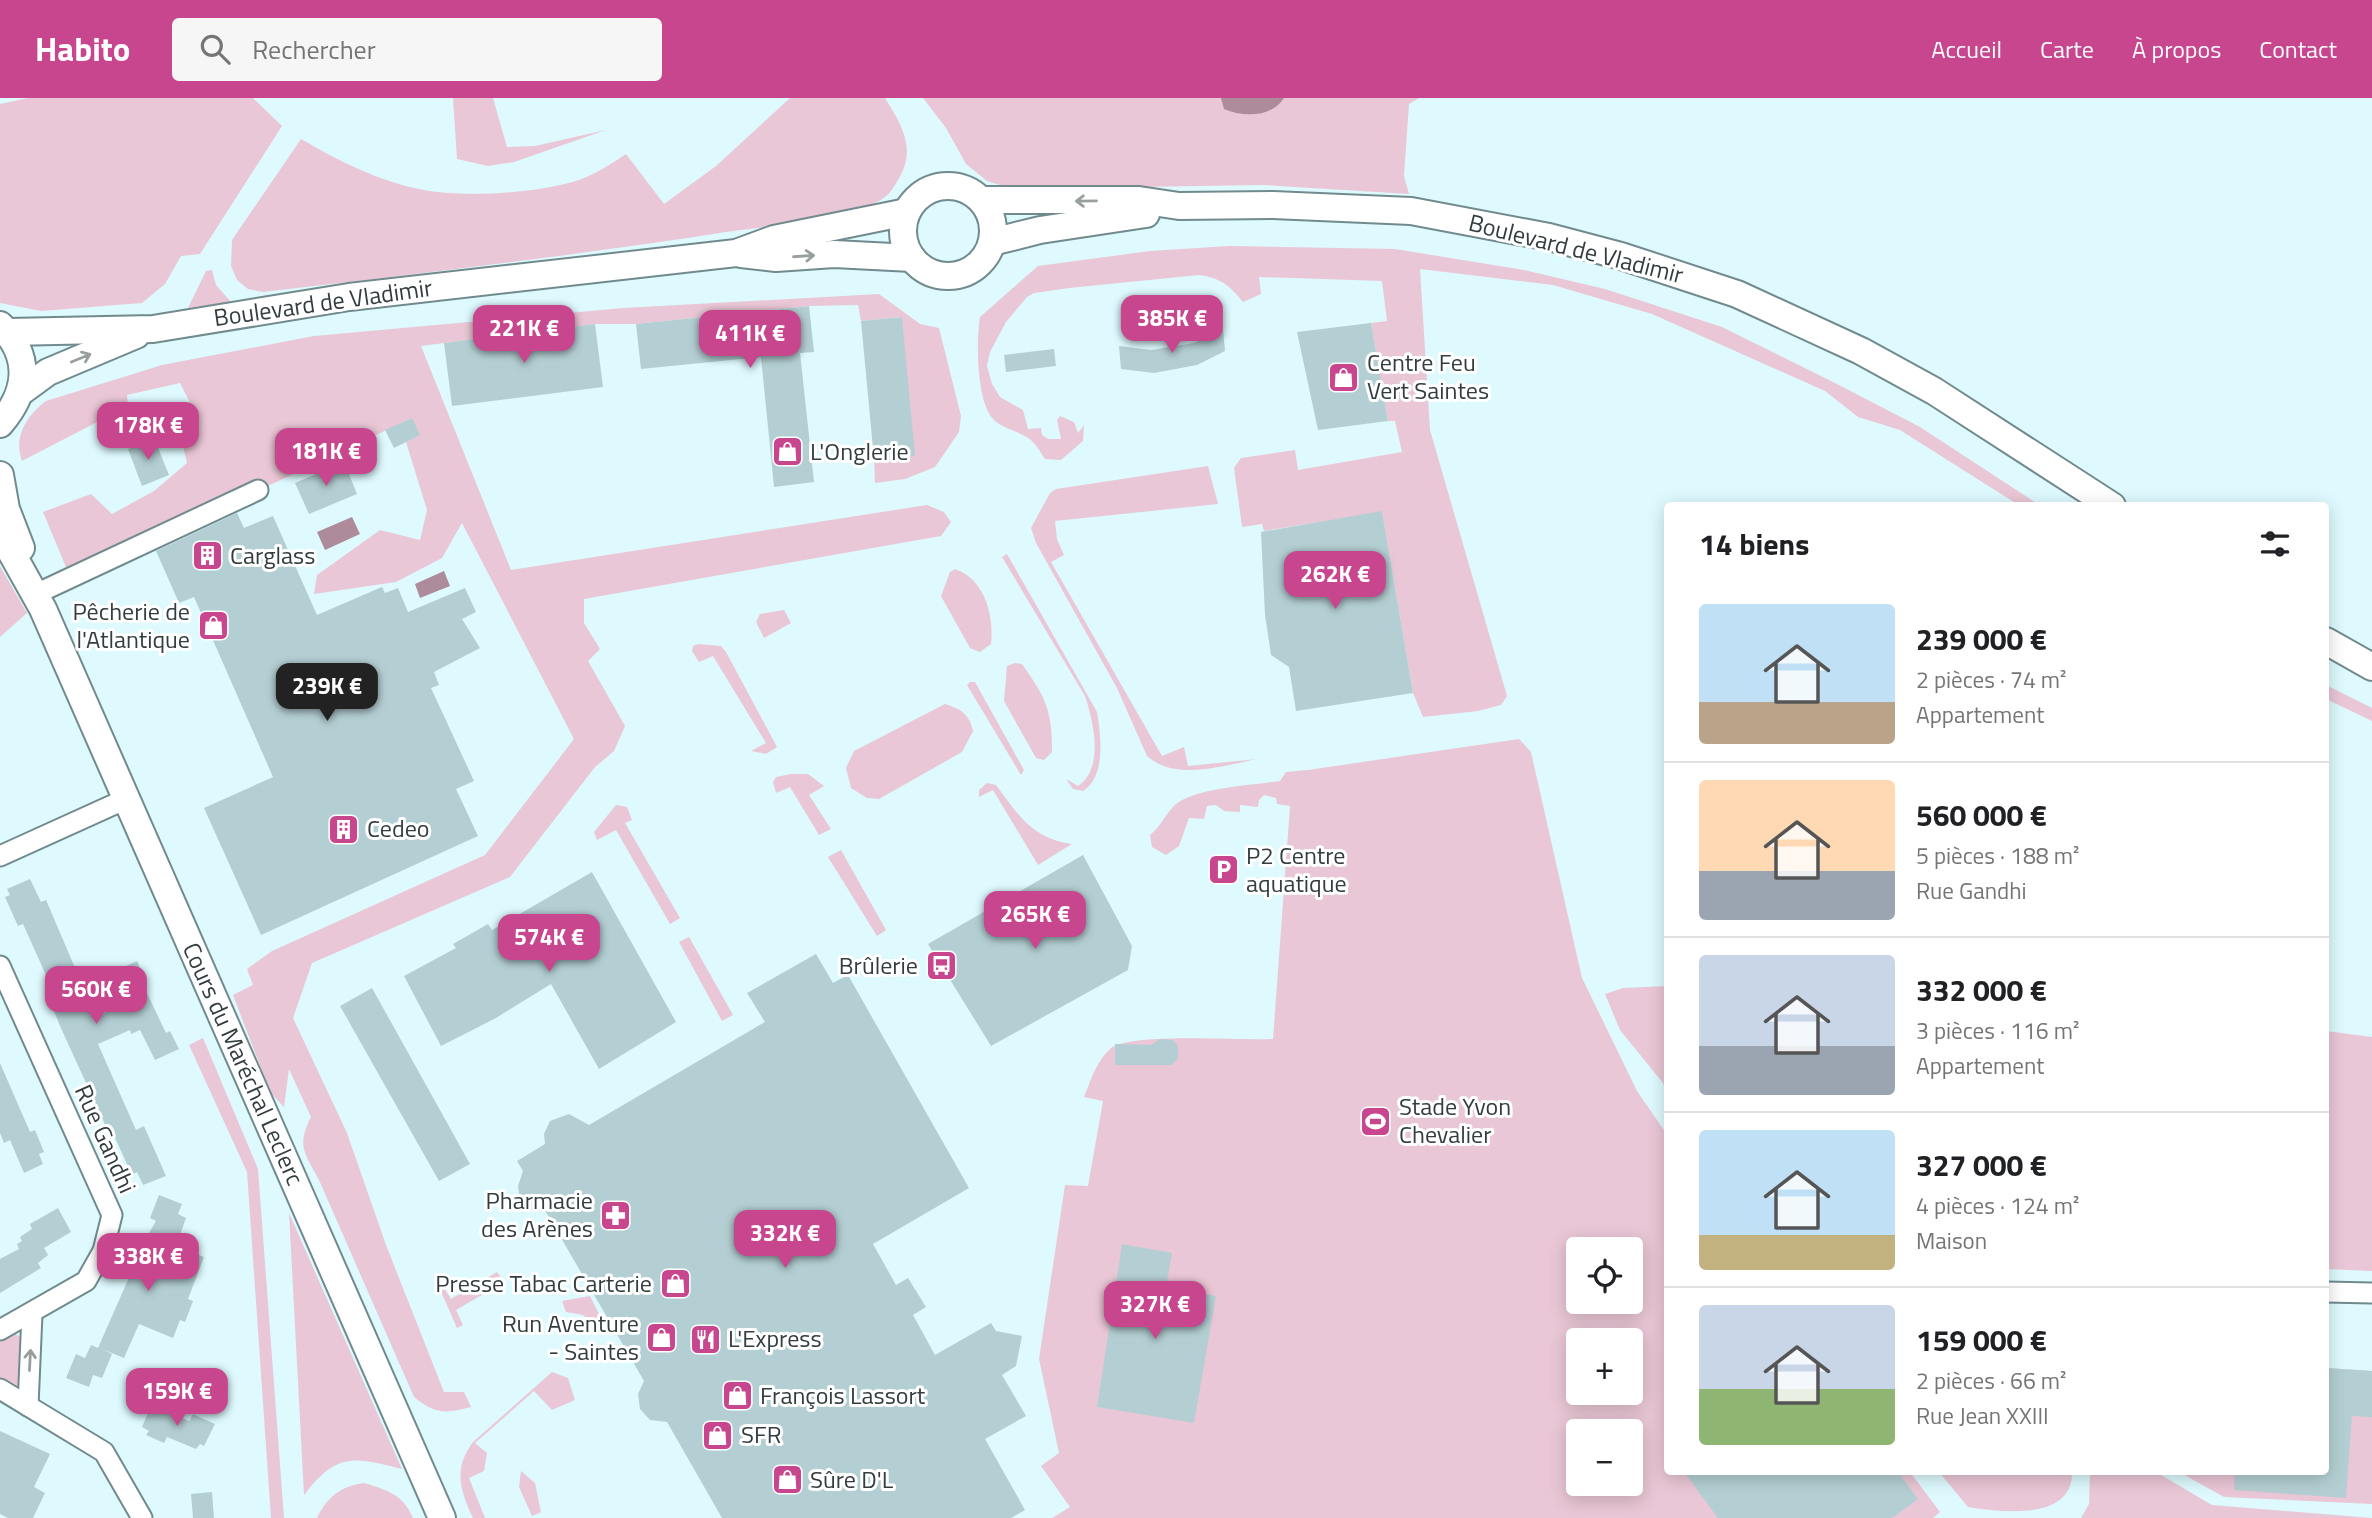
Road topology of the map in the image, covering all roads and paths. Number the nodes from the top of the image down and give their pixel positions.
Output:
1 (981, 200) junction
2 (1179, 206) junction
3 (907, 212) junction
4 (992, 242) junction
5 (736, 253) junction
6 (912, 258) junction
7 (4, 328) edge
8 (153, 329) junction
9 (22, 390) junction
10 (0, 424) edge
11 (0, 475) edge
12 (258, 490) dead end
13 (2106, 502) edge
14 (0, 532) edge
15 (40, 601) junction
16 (2329, 643) edge
17 (2372, 667) edge
18 (126, 799) junction
19 (0, 856) edge
20 (0, 966) edge
21 (2329, 1292) edge
22 (2372, 1293) edge
23 (32, 1314) junction
24 (0, 1330) edge
25 (0, 1390) edge
26 (28, 1406) junction
27 (142, 1518) edge
28 (442, 1518) edge

2 -> 1 main road, Boulevard de Vladimir
1 - 3 main road
1 - 4 main road
2 - 4 main road
2 - 13 main road, Boulevard de Vladimir
3 - 5 main road, Boulevard de Vladimir
3 - 6 main road
4 - 6 main road
5 -> 6 main road
5 - 8 main road, Boulevard de Vladimir
7 - 8 main road
7 - 9 main road
9 -> 8 main road
9 - 10 main road
11 - 15 main road, Cours du Maréchal Leclerc
12 - 15 street
14 - 15 main road, Cours du Maréchal Leclerc
15 - 18 main road, Cours du Maréchal Leclerc
16 - 17 main road
18 - 19 street
18 - 28 main road, Cours du Maréchal Leclerc
20 - 23 street, Rue Gandhi
21 - 22 street
23 - 24 street, Rue Gandhi
26 -> 23 street
25 - 26 street
26 - 27 street

